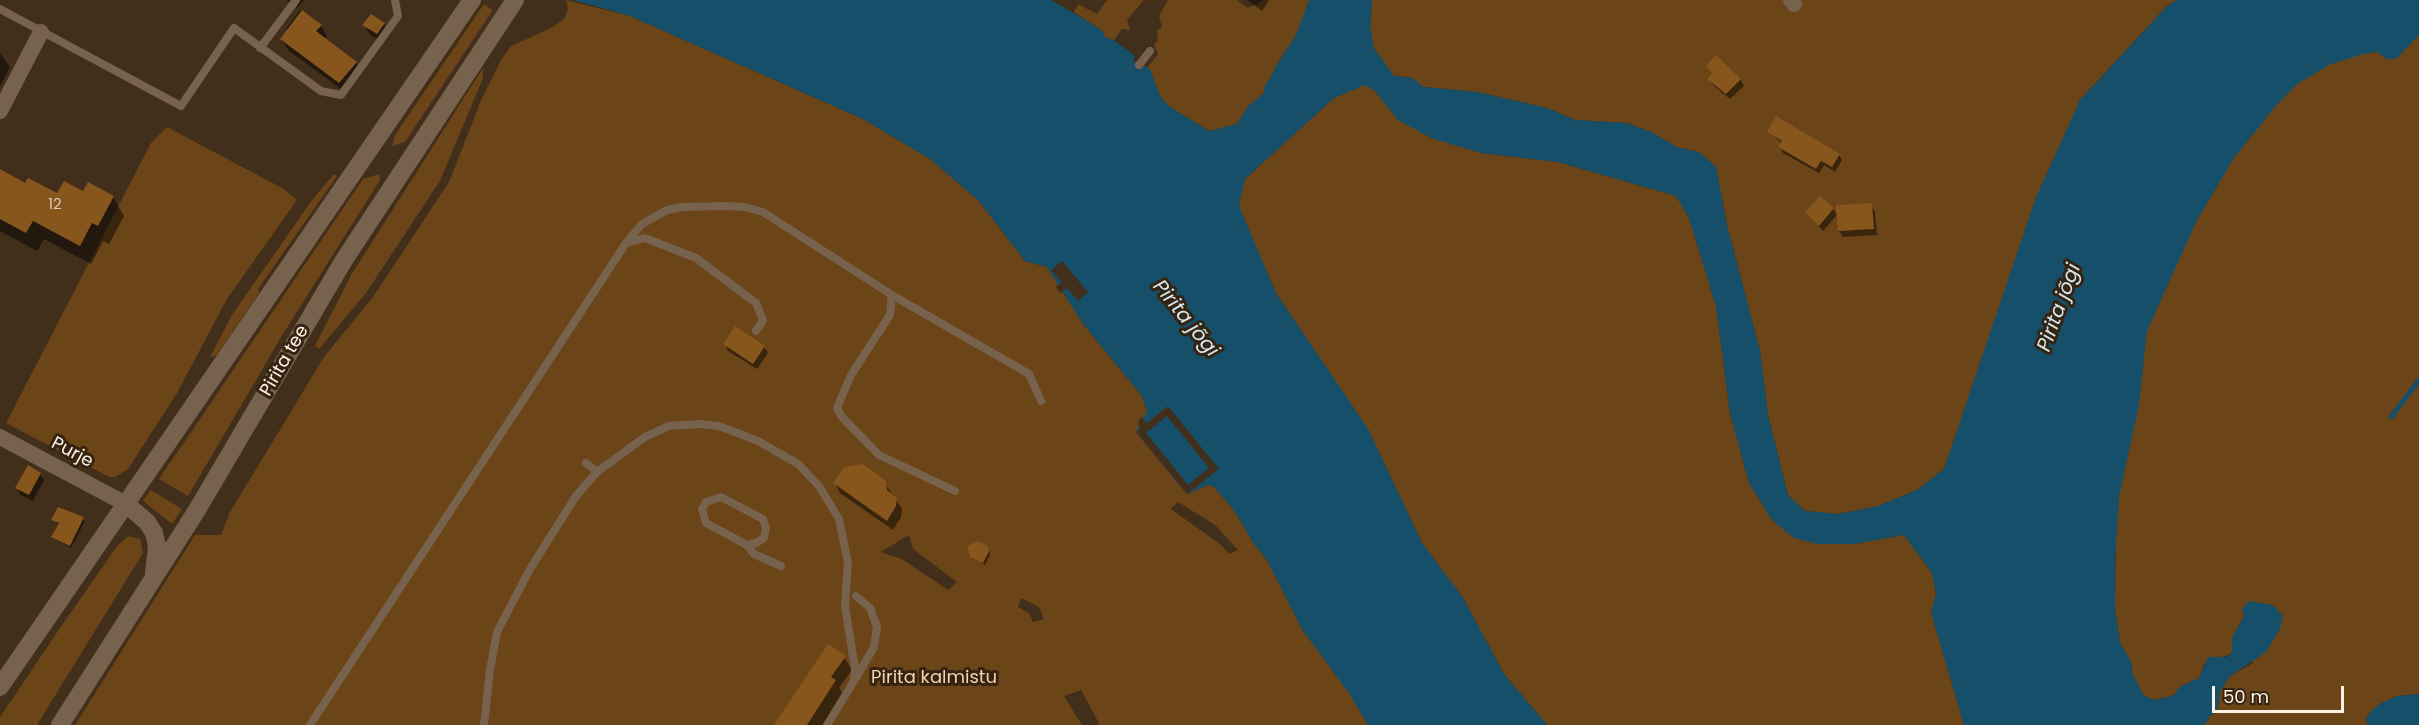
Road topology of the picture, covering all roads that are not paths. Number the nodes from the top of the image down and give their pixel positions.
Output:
1 (296, 0) edge
2 (395, 0) edge
3 (472, 0) edge
4 (515, 0) edge
5 (0, 9) edge
6 (41, 32) junction
7 (260, 48) junction
8 (1149, 51) dead end
9 (1139, 65) dead end
10 (0, 111) edge
11 (626, 243) junction
12 (892, 295) junction
13 (756, 331) dead end
14 (1041, 401) dead end
15 (0, 437) edge
16 (585, 463) dead end
17 (597, 472) junction
18 (955, 491) dead end
19 (126, 504) junction
20 (747, 545) junction
21 (781, 566) dead end
22 (153, 581) junction
23 (856, 596) dead end
24 (854, 681) junction
25 (0, 687) edge
26 (60, 725) edge
27 (310, 725) edge
28 (484, 725) edge
29 (827, 725) edge

1 - 7 lane
2 - 7 lane
3 - 19 main road
4 - 22 main road, Pirita tee
5 - 6 lane
6 - 7 lane
6 - 10 street
8 - 9 lane
11 - 12 lane
11 - 13 lane
11 - 27 lane
12 - 14 lane
12 - 18 lane
15 - 19 street, Purje
16 - 17 lane
17 - 24 lane
17 - 28 lane
19 - 22 main road
19 - 25 main road
20 - 20 lane
20 - 21 lane
22 - 26 main road, Pirita tee
23 - 24 lane
24 - 29 lane

